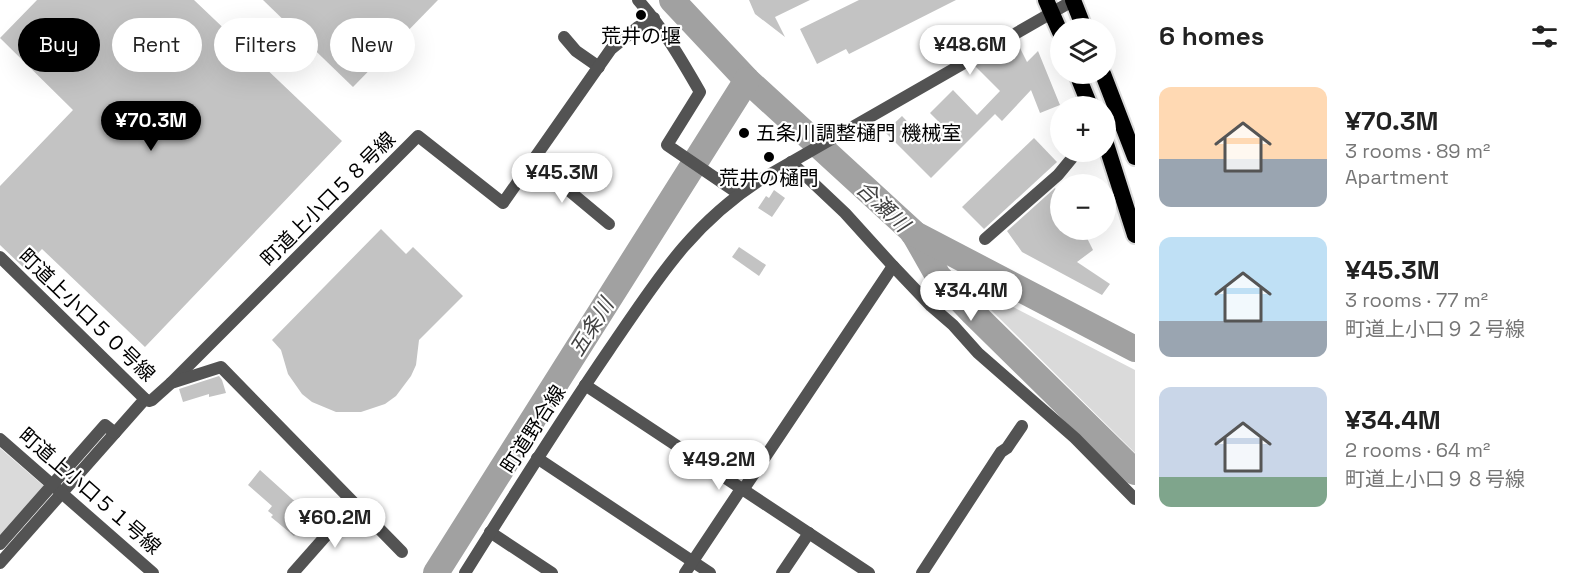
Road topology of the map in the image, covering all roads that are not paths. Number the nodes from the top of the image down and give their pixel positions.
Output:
1 (638, 0) edge
2 (1073, 0) edge
3 (1049, 6) edge
4 (654, 18) junction
5 (1080, 18) edge
6 (564, 37) dead end
7 (598, 67) junction
8 (1107, 84) edge
9 (1135, 157) edge
10 (792, 161) junction
11 (1069, 162) edge
12 (1112, 162) edge
13 (532, 163) junction
14 (739, 194) junction
15 (609, 224) dead end
16 (1135, 235) edge
17 (985, 239) dead end
18 (0, 257) edge
19 (893, 266) junction
20 (171, 383) junction
21 (585, 385) junction
22 (145, 399) junction
23 (1022, 426) dead end
24 (0, 439) edge
25 (537, 458) junction
26 (57, 489) junction
27 (743, 490) junction
28 (1135, 499) edge
29 (354, 504) junction
30 (490, 532) junction
31 (809, 533) junction
32 (0, 544) edge
33 (402, 552) dead end
34 (693, 562) junction
35 (0, 563) edge
36 (153, 573) edge
37 (293, 573) edge
38 (465, 573) edge
39 (552, 573) edge
40 (685, 573) edge
41 (710, 573) edge
42 (782, 573) edge
43 (869, 573) edge
44 (922, 573) edge

1 - 4 street
2 - 3 street, 町道野合線
2 - 5 highway
3 - 10 street, 町道野合線
4 - 7 street, 町道上小口５８号線
4 - 14 street
6 - 7 street
7 - 13 street, 町道上小口５８号線
8 - 9 highway
10 - 14 street, 町道野合線
10 - 19 street
11 - 17 street
12 - 16 highway
13 - 15 street
13 - 20 street, 町道上小口５８号線
14 - 21 street, 町道野合線
18 - 22 street, 町道上小口５０号線
19 - 27 street
19 - 28 street
20 - 22 street
20 - 29 street
21 - 25 street, 町道野合線
21 - 27 street
22 - 26 street, 町道上小口５０号線
23 - 44 street
24 - 26 street, 町道上小口５１号線
25 - 30 street, 町道野合線
25 - 34 street
26 - 32 street
26 - 35 street
26 - 36 street, 町道上小口５１号線
27 - 31 street
27 - 34 street
29 - 33 street
29 - 37 street
30 - 38 street, 町道野合線
30 - 39 street
31 - 42 street
31 - 43 street
34 - 40 street
34 - 41 street

